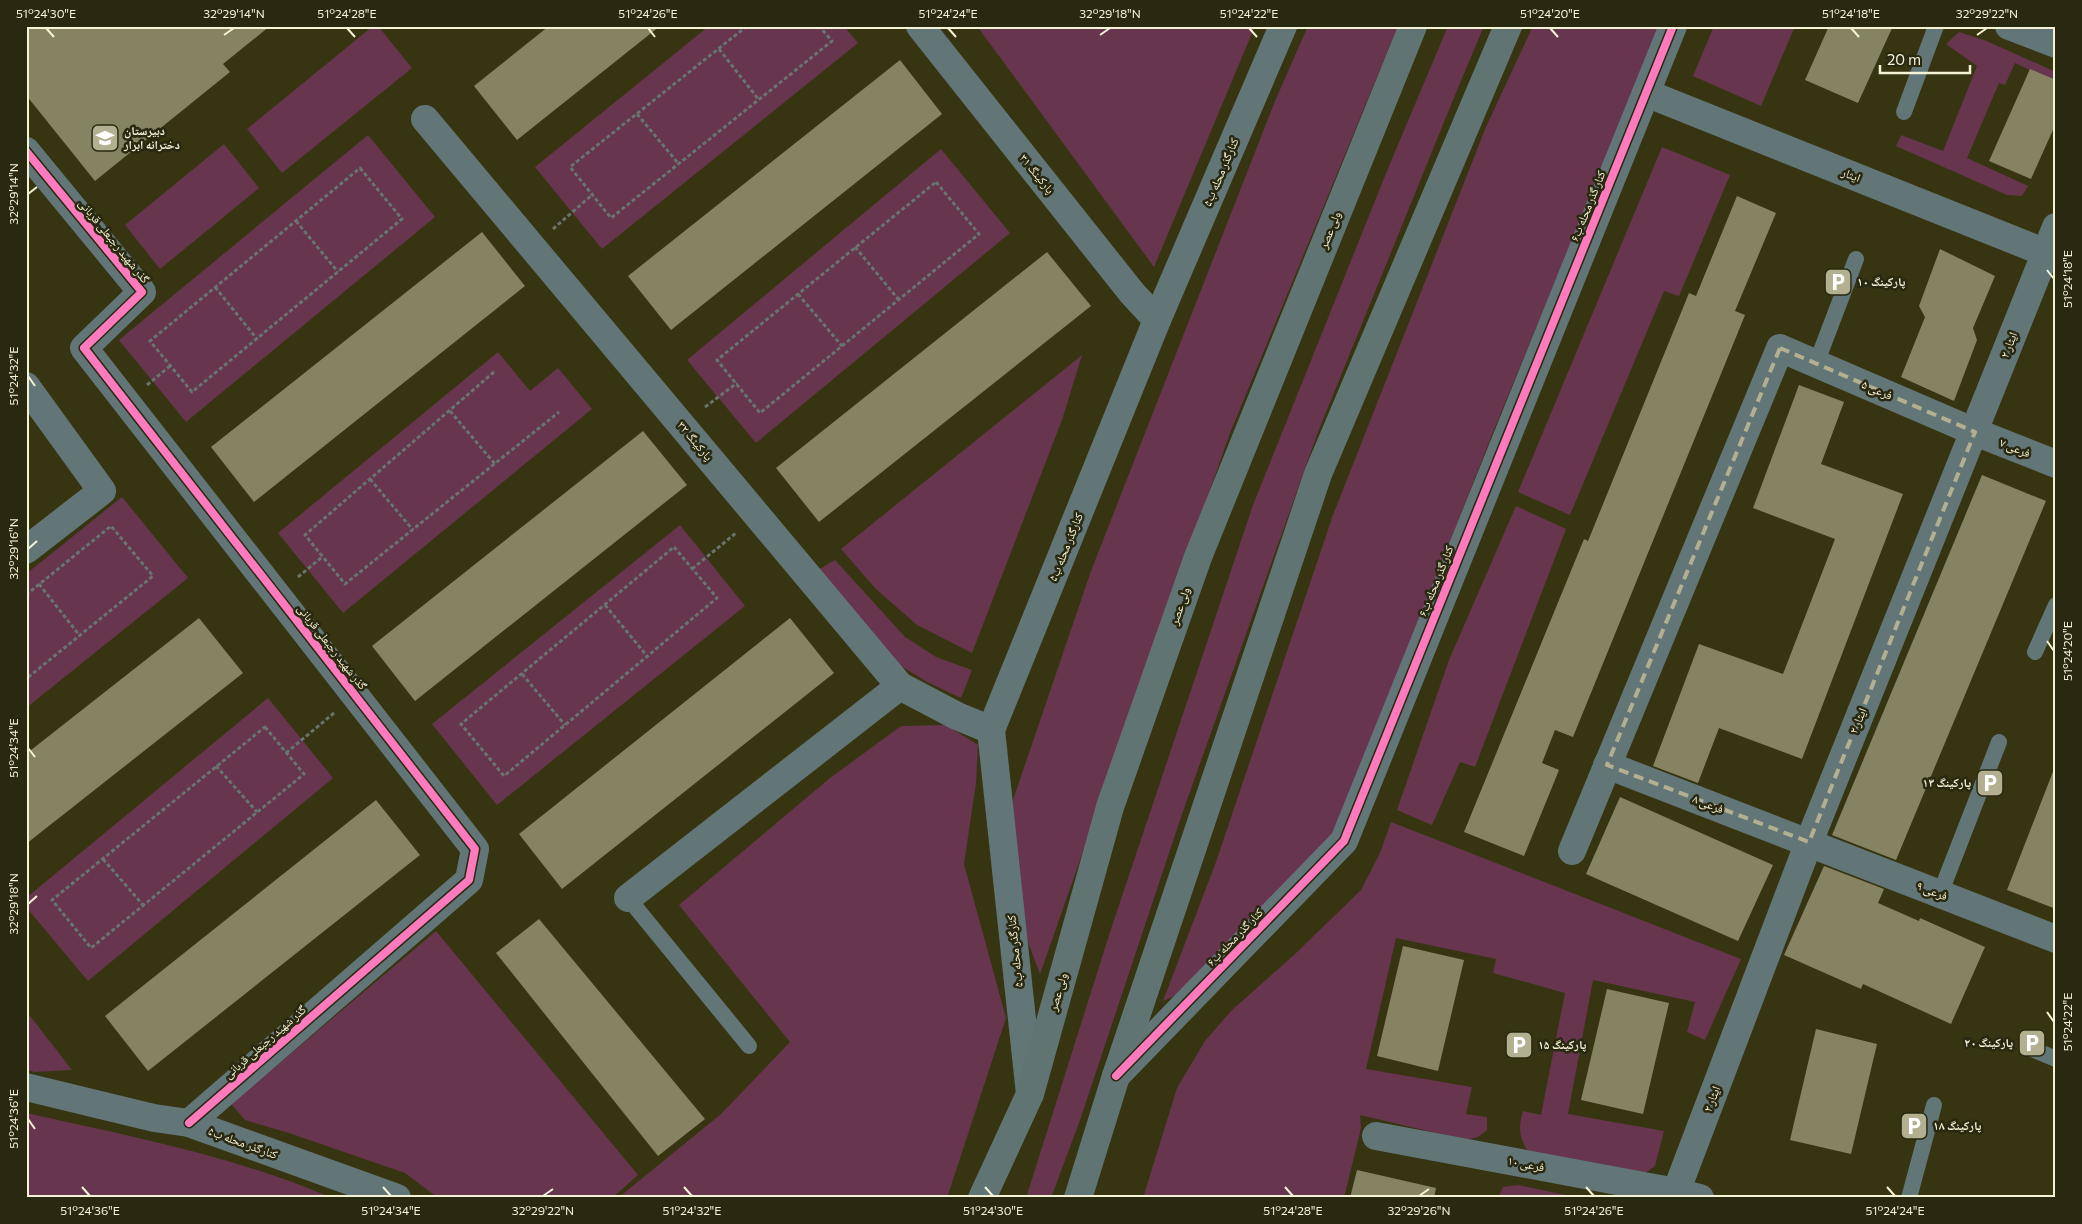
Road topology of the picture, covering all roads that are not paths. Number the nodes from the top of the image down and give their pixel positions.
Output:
1 (920, 26) edge
2 (1283, 26) edge
3 (1413, 26) edge
4 (1508, 26) edge
5 (1674, 26) edge
6 (1936, 26) edge
7 (2009, 26) edge
8 (2056, 44) edge
9 (1646, 92) junction
10 (1904, 112) dead end
11 (425, 119) dead end
12 (26, 151) edge
13 (2056, 227) edge
14 (2050, 255) edge
15 (1856, 259) dead end
16 (1157, 320) junction
17 (1816, 364) junction
18 (26, 386) edge
19 (1975, 432) junction
20 (2056, 464) edge
21 (26, 550) edge
22 (2056, 605) edge
23 (2035, 652) dead end
24 (900, 686) junction
25 (992, 730) junction
26 (1999, 742) dead end
27 (1607, 765) junction
28 (1809, 842) junction
29 (1572, 851) dead end
30 (1940, 894) junction
31 (628, 898) joint
32 (2056, 939) edge
33 (749, 1046) dead end
34 (2032, 1049) dead end
35 (2056, 1059) edge
36 (1116, 1076) junction
37 (26, 1087) edge
38 (1030, 1094) junction
39 (1934, 1105) dead end
40 (189, 1124) junction
41 (1376, 1136) dead end
42 (1688, 1195) edge
43 (397, 1198) edge
44 (982, 1198) edge
45 (1078, 1198) edge
46 (1909, 1198) edge

1 - 16 street, پارکینگ ۳۱
2 - 16 street, کنارگذر محله ب۵
3 - 38 main road, ولی عصر
4 - 36 main road
5 - 9 street, کنار گذر محله ب۶
6 - 10 lane
7 - 8 street
9 - 14 street, ایثار
9 - 36 street, کنار گذر محله ب۶
11 - 24 street, پارکینگ ۳۲
12 - 40 street, گذر شهید رجبعلی قربانی
13 - 14 street, ایثار ۲
14 - 19 street, ایثار ۲
15 - 17 lane
16 - 25 street, کنارگذر محله ب۵
17 - 19 street, فرعی ۵
17 - 27 street, فرعی ۵
18 - 21 street
19 - 20 street, فرعی ۷
19 - 28 street, ایثار ۲
22 - 23 lane
24 - 25 street, پارکینگ ۳۲
24 - 31 street
25 - 38 street, کنارگذر محله ب۵
26 - 30 lane
27 - 28 street, فرعی ۸
27 - 29 street
28 - 30 street, فرعی ۹
28 - 42 street, ایثار ۲
30 - 32 street, فرعی ۹
31 - 33 lane
34 - 35 lane
36 - 45 main road
37 - 40 street, کنارگذر محله ب۵
38 - 44 main road, ولی عصر
39 - 46 lane
40 - 43 street, کنارگذر محله ب۵
41 - 42 street, فرعی ۱۰

